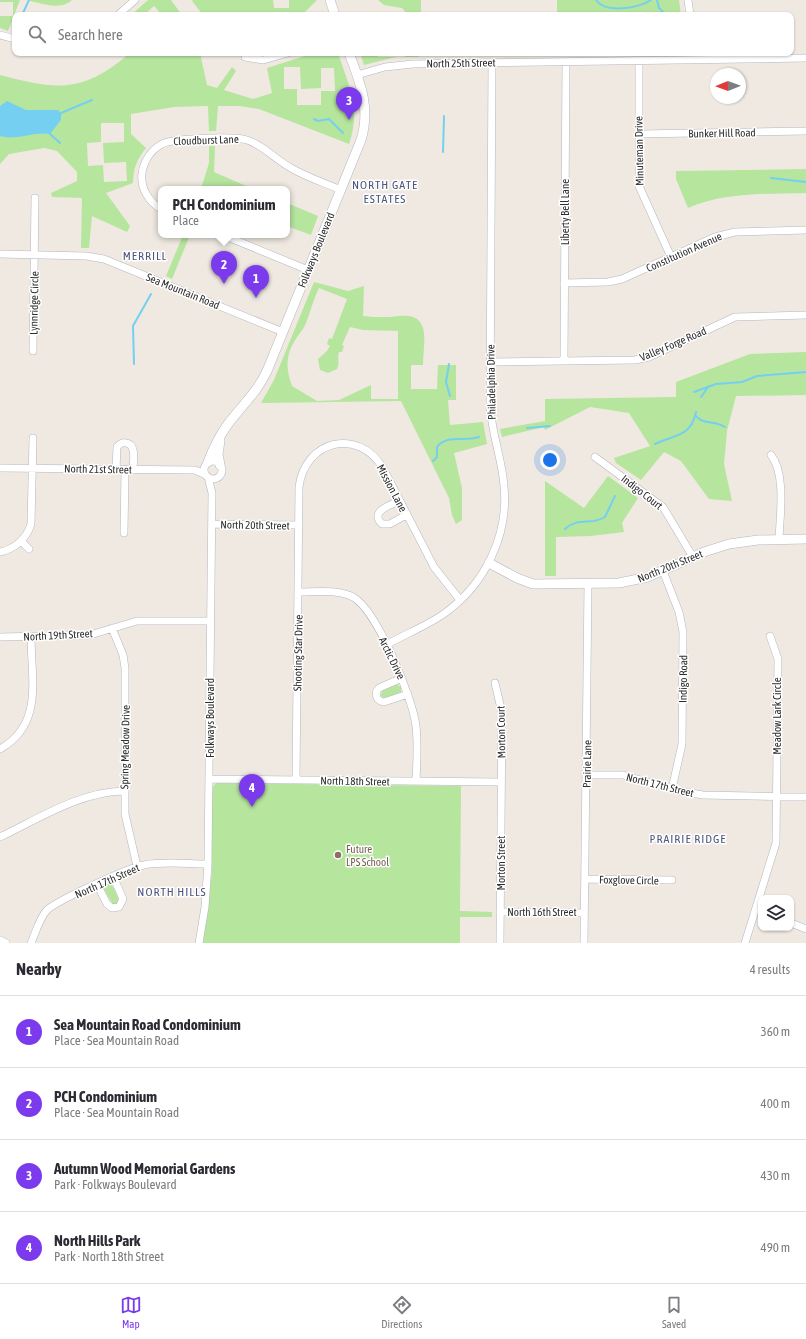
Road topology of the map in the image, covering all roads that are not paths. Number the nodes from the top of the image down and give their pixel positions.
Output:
1 (135, 0) edge
2 (330, 0) edge
3 (688, 0) edge
4 (121, 12) edge
5 (334, 12) edge
6 (690, 12) edge
7 (0, 35) edge
8 (12, 38) edge
9 (277, 56) edge
10 (350, 56) edge
11 (245, 57) dead end
12 (690, 57) edge
13 (806, 58) edge
14 (639, 61) junction
15 (566, 62) junction
16 (492, 63) junction
17 (357, 75) junction
18 (806, 131) edge
19 (639, 134) junction
20 (341, 190) junction
21 (35, 198) dead end
22 (158, 207) edge
23 (806, 230) edge
24 (230, 238) edge
25 (0, 254) edge
26 (35, 255) junction
27 (671, 257) junction
28 (308, 270) junction
29 (564, 283) junction
30 (806, 315) edge
31 (283, 332) junction
32 (33, 351) dead end
33 (564, 361) junction
34 (491, 362) junction
35 (222, 434) junction
36 (33, 438) dead end
37 (770, 455) dead end
38 (595, 457) dead end
39 (207, 463) junction
40 (220, 465) junction
41 (0, 468) edge
42 (33, 468) junction
43 (116, 470) junction
44 (125, 470) junction
45 (133, 470) junction
46 (195, 470) junction
47 (207, 476) junction
48 (219, 476) junction
49 (212, 493) junction
50 (399, 500) junction
51 (406, 515) junction
52 (212, 524) junction
53 (299, 525) junction
54 (124, 533) dead end
55 (779, 539) junction
56 (806, 539) edge
57 (21, 541) junction
58 (29, 549) dead end
59 (0, 552) edge
60 (692, 557) junction
61 (489, 563) junction
62 (663, 571) junction
63 (588, 584) junction
64 (299, 592) junction
65 (460, 600) junction
66 (210, 622) junction
67 (112, 628) junction
68 (31, 636) junction
69 (770, 636) dead end
70 (0, 637) edge
71 (386, 645) junction
72 (402, 678) junction
73 (495, 682) dead end
74 (408, 694) junction
75 (0, 749) edge
76 (586, 775) junction
77 (209, 779) junction
78 (296, 780) junction
79 (416, 781) junction
80 (501, 782) junction
81 (672, 789) junction
82 (124, 791) junction
83 (777, 797) junction
84 (806, 797) edge
85 (0, 837) edge
86 (208, 864) junction
87 (137, 866) junction
88 (113, 876) junction
89 (585, 879) junction
90 (672, 880) dead end
91 (97, 884) junction
92 (762, 895) edge
93 (500, 912) junction
94 (584, 912) junction
95 (758, 912) edge
96 (794, 924) edge
97 (806, 929) edge
98 (0, 940) edge
99 (6, 943) edge
100 (31, 943) edge
101 (199, 943) edge
102 (500, 943) edge
103 (584, 943) edge
104 (745, 943) edge

1 - 4 street
2 - 5 street
3 - 6 street
7 - 8 street
9 - 11 street
10 - 17 street, Folkways Boulevard
12 - 13 street, North 25th Street
12 - 14 street, North 25th Street
14 - 15 street, North 25th Street
14 - 19 street, Minuteman Drive
15 - 16 street, North 25th Street
15 - 29 street, Liberty Bell Lane
16 - 17 street, North 25th Street
16 - 34 street, Philadelphia Drive
17 - 20 street, Folkways Boulevard
18 - 19 street, Bunker Hill Road
19 - 27 street, Minuteman Drive
20 - 22 street, Cloudburst Lane
20 - 28 street, Folkways Boulevard
21 - 26 street, Lynnridge Circle
23 - 27 street, Constitution Avenue
24 - 28 street
25 - 26 street, Sea Mountain Road
26 - 31 street, Sea Mountain Road
26 - 32 street, Lynnridge Circle
27 - 29 street, Constitution Avenue
28 - 31 street, Folkways Boulevard
29 - 33 street, Liberty Bell Lane
30 - 33 street, Valley Forge Road
31 - 35 street, Folkways Boulevard
33 - 34 street, Valley Forge Road
34 - 61 street, Philadelphia Drive
35 - 39 street, Folkways Boulevard
35 - 40 street, Folkways Boulevard
36 - 42 street
37 - 55 street
38 - 60 street, Indigo Court
39 - 40 street
39 - 46 street, North 21st Street
39 - 47 street
40 - 48 street
41 - 42 street, North 21st Street
42 - 43 street, North 21st Street
42 - 57 street
43 - 44 street, North 21st Street
43 - 45 street
44 - 45 street, North 21st Street
44 - 54 street
45 - 46 street, North 21st Street
46 - 47 street, North 21st Street
47 - 48 street
47 - 49 street, Folkways Boulevard
48 - 49 street, Folkways Boulevard
49 - 52 street, Folkways Boulevard
50 - 51 street, Mission Lane
50 - 51 street
50 - 53 street, Mission Lane
51 - 65 street, Mission Lane
52 - 53 street, North 20th Street
52 - 66 street, Folkways Boulevard
53 - 64 street, Shooting Star Drive
55 - 56 street, North 20th Street
55 - 60 street, North 20th Street
57 - 58 street
57 - 59 street
60 - 62 street, North 20th Street
61 - 63 street, North 20th Street
61 - 65 street, Philadelphia Drive
62 - 63 street, North 20th Street
62 - 81 street, Indigo Road
63 - 76 street, Prairie Lane
64 - 71 street, Arctic Drive
64 - 78 street, Shooting Star Drive
65 - 71 street, Philadelphia Drive
66 - 67 street, North 19th Street
66 - 77 street, Folkways Boulevard
67 - 68 street, North 19th Street
67 - 82 street, Spring Meadow Drive
68 - 70 street, North 19th Street
68 - 75 street
69 - 83 street, Meadow Lark Circle
71 - 72 street, Arctic Drive
72 - 74 street, Arctic Drive
72 - 74 street
73 - 80 street, Morton Court
74 - 79 street, Arctic Drive
76 - 81 street, North 17th Street
76 - 89 street, Prairie Lane
77 - 78 street, North 18th Street
77 - 86 street, Folkways Boulevard
78 - 79 street, North 18th Street
79 - 80 street, North 18th Street
80 - 93 street, Morton Street
81 - 83 street, North 17th Street
82 - 85 street
82 - 87 street, Spring Meadow Drive
83 - 84 street, North 17th Street
83 - 92 street, Meadow Lark Circle
86 - 87 street, North 17th Street
86 - 101 street, Folkways Boulevard
87 - 88 street, North 17th Street
88 - 91 street, North 17th Street
88 - 91 street
89 - 90 street, Foxglove Circle
89 - 94 street, Prairie Lane
91 - 100 street, North 17th Street
93 - 94 street, North 16th Street
93 - 102 street, Morton Street
94 - 103 street, Prairie Lane
95 - 104 street, Meadow Lark Circle
96 - 97 street
98 - 99 street

